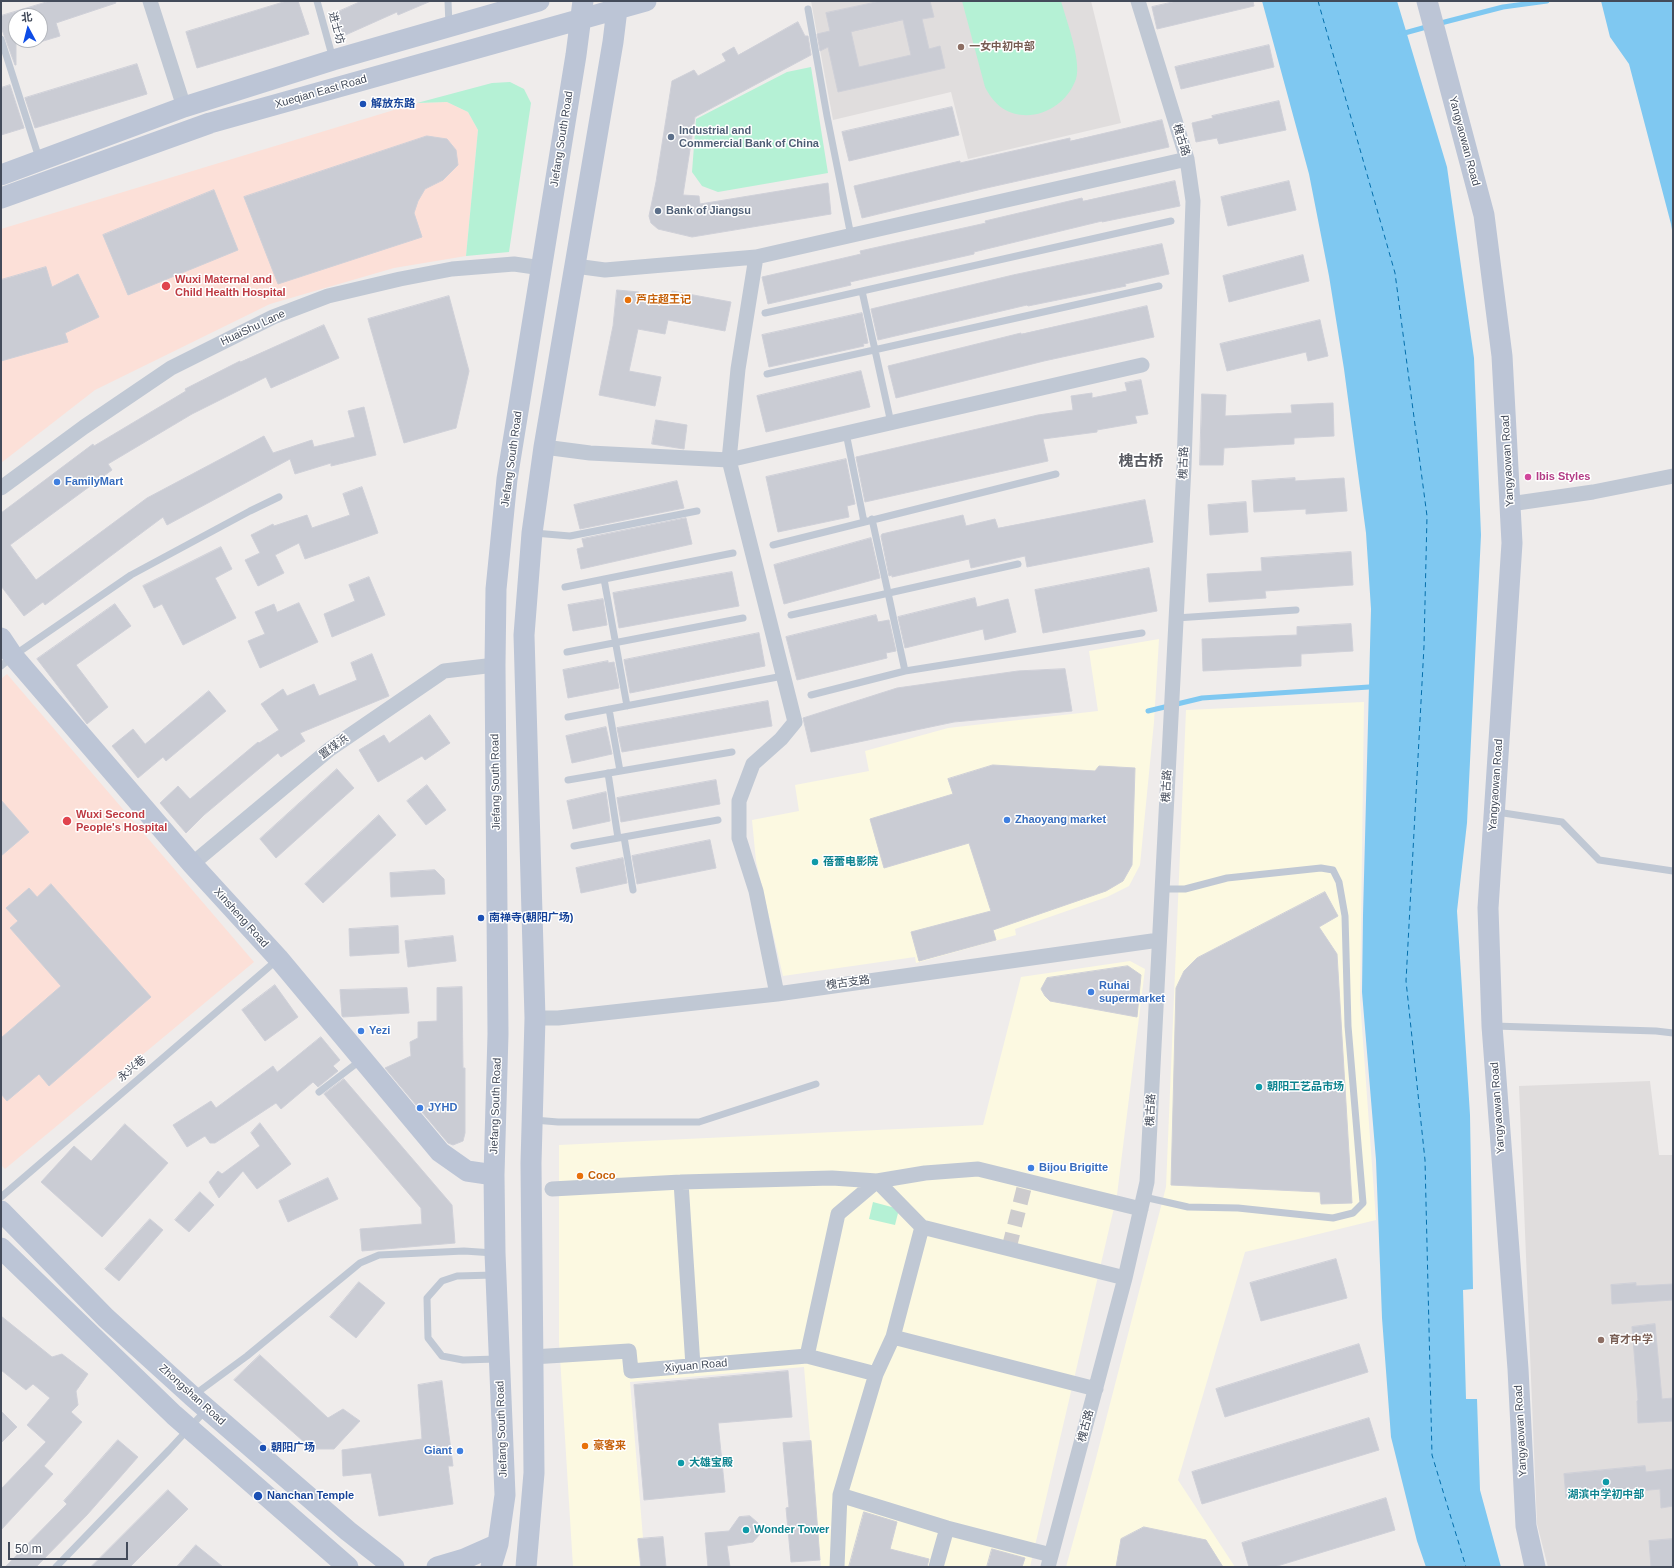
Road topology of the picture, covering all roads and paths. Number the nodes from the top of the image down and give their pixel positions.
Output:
1 (150, 1) edge
2 (317, 1) edge
3 (448, 1) edge
4 (539, 1) edge
5 (646, 1) edge
6 (1138, 1) edge
7 (617, 5) edge
8 (1428, 5) edge
9 (808, 9) dead end
10 (581, 10) edge
11 (449, 26) junction
12 (1, 39) edge
13 (333, 60) junction
14 (184, 107) junction
15 (1187, 159) junction
16 (40, 160) junction
17 (1, 174) edge
18 (1, 198) edge
19 (1171, 221) dead end
20 (851, 236) junction
21 (756, 257) junction
22 (575, 266) junction
23 (542, 268) junction
24 (1159, 286) dead end
25 (862, 291) junction
26 (765, 313) dead end
27 (875, 350) junction
28 (1142, 365) dead end
29 (767, 374) dead end
30 (891, 423) junction
31 (846, 433) junction
32 (544, 447) junction
33 (729, 460) junction
34 (1056, 474) dead end
35 (1673, 476) edge
36 (1, 488) edge
37 (279, 497) dead end
38 (1510, 504) junction
39 (697, 511) dead end
40 (872, 520) junction
41 (864, 522) junction
42 (532, 533) junction
43 (773, 545) dead end
44 (733, 553) dead end
45 (1018, 564) dead end
46 (604, 579) junction
47 (565, 587) dead end
48 (887, 594) junction
49 (1296, 610) dead end
50 (791, 615) dead end
51 (743, 618) dead end
52 (1176, 618) junction
53 (1142, 632) dead end
54 (1, 638) edge
55 (616, 642) junction
56 (567, 652) dead end
57 (7, 661) edge
58 (494, 666) junction
59 (904, 671) junction
60 (783, 676) junction
61 (811, 695) dead end
62 (627, 706) junction
63 (609, 709) junction
64 (568, 717) dead end
65 (732, 752) dead end
66 (620, 771) junction
67 (608, 773) junction
68 (568, 780) dead end
69 (1495, 812) junction
70 (718, 820) dead end
71 (621, 838) junction
72 (574, 846) dead end
73 (192, 864) junction
74 (1673, 871) edge
75 (1162, 889) junction
76 (633, 890) dead end
77 (1159, 940) junction
78 (278, 958) junction
79 (777, 994) junction
80 (535, 1018) junction
81 (1492, 1026) junction
82 (1673, 1033) edge
83 (362, 1058) junction
84 (816, 1084) dead end
85 (319, 1092) dead end
86 (532, 1120) junction
87 (494, 1175) junction
88 (877, 1181) junction
89 (681, 1182) junction
90 (552, 1189) dead end
91 (1, 1197) edge
92 (1142, 1203) junction
93 (1, 1211) edge
94 (922, 1227) junction
95 (1, 1248) edge
96 (495, 1253) junction
97 (496, 1275) junction
98 (1125, 1278) junction
99 (893, 1337) junction
100 (807, 1356) junction
101 (532, 1357) junction
102 (499, 1359) junction
103 (693, 1366) junction
104 (876, 1374) junction
105 (1096, 1389) junction
106 (200, 1403) junction
107 (189, 1428) junction
108 (840, 1495) junction
109 (947, 1528) junction
110 (498, 1544) junction
111 (529, 1561) edge
112 (1050, 1561) edge
113 (56, 1567) edge
114 (348, 1567) edge
115 (394, 1567) edge
116 (437, 1567) edge
117 (491, 1567) edge
118 (837, 1567) edge
119 (936, 1567) edge
120 (1535, 1567) edge

1 - 14 street
2 - 13 lane, 进士坊
3 - 11 lane
4 - 11 main road
5 - 7 main road, Xueqian East Road
6 - 15 street, 槐古路
7 - 10 main road, Xueqian East Road
7 - 22 main road
8 - 38 main road, Yangyaowan Road
9 - 20 lane
10 - 18 main road, Xueqian East Road
10 - 23 main road, Jiefang South Road
11 - 13 main road
12 - 16 lane
13 - 14 main road
14 - 16 main road
15 - 20 street
15 - 52 street, 槐古路
16 - 17 main road
19 - 25 lane
20 - 21 street
21 - 22 street
21 - 33 street
22 - 32 main road
23 - 36 street, HuaiShu Lane
23 - 58 main road, Jiefang South Road
24 - 27 lane
25 - 26 lane
25 - 27 lane
27 - 29 lane
27 - 30 lane
28 - 30 street
30 - 31 street
31 - 33 street
31 - 41 lane
32 - 33 street
32 - 42 main road
33 - 60 street
34 - 40 lane
35 - 38 street
37 - 57 lane
38 - 69 main road, Yangyaowan Road
39 - 42 lane
40 - 41 lane
40 - 48 lane
41 - 43 lane
42 - 80 main road
44 - 46 lane
45 - 48 lane
46 - 47 lane
46 - 55 lane
48 - 50 lane
48 - 59 lane
49 - 52 lane
51 - 55 lane
52 - 75 street, 槐古路
53 - 59 lane
54 - 57 main road, Xinsheng Road
55 - 56 lane
55 - 62 lane
57 - 73 main road, Xinsheng Road
58 - 73 street, 置煤浜
58 - 87 main road, Jiefang South Road
59 - 61 lane
60 - 62 lane
60 - 79 street
62 - 63 lane
63 - 64 lane
63 - 66 lane
65 - 66 lane
66 - 67 lane
67 - 68 lane
67 - 71 lane
69 - 74 lane
69 - 81 main road, Yangyaowan Road
70 - 71 lane
71 - 72 lane
71 - 76 lane
73 - 78 main road, Xinsheng Road
75 - 77 street, 槐古路
75 - 92 lane
77 - 79 street, 槐古支路
77 - 92 street, 槐古路
78 - 83 main road, Xinsheng Road
78 - 91 lane, 永兴巷
79 - 80 street, 槐古支路
80 - 86 main road
81 - 82 lane
81 - 120 main road, Yangyaowan Road
83 - 85 lane
83 - 87 main road, Xinsheng Road
84 - 86 lane
86 - 101 main road
87 - 96 main road, Jiefang South Road
88 - 89 street
88 - 92 street
88 - 94 street
88 - 100 street
89 - 90 street
89 - 103 street
92 - 98 street, 槐古路
93 - 106 main road, Zhongshan Road
94 - 98 street
94 - 99 street
95 - 107 main road
96 - 97 main road, Jiefang South Road
96 - 106 lane
97 - 102 main road, Jiefang South Road
97 - 102 lane
98 - 105 street, 槐古路
99 - 104 street
99 - 105 street
100 - 103 street, Xiyuan Road
100 - 104 street, Xiyuan Road
101 - 103 street, Xiyuan Road
101 - 111 main road
102 - 110 main road, Jiefang South Road
104 - 108 street
105 - 112 street, 槐古路
106 - 107 lane
106 - 115 main road, Zhongshan Road
107 - 113 lane
107 - 114 main road
108 - 109 street
108 - 118 street
109 - 112 street
109 - 119 street
110 - 116 main road
110 - 117 main road, Jiefang South Road

